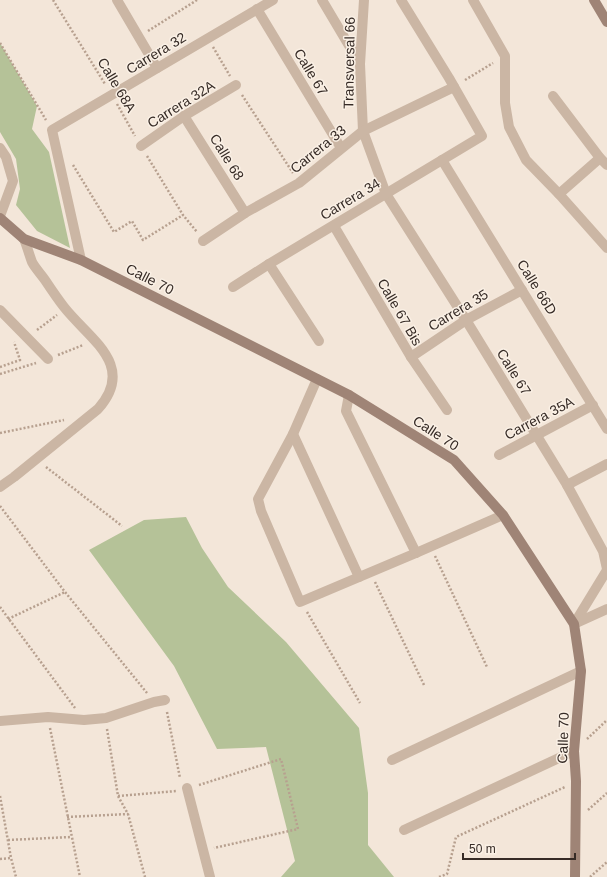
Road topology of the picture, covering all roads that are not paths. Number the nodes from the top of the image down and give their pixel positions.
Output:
1 (117, 0) edge
2 (273, 0) edge
3 (322, 0) edge
4 (364, 0) edge
5 (401, 0) edge
6 (473, 0) edge
7 (594, 0) edge
8 (257, 10) junction
9 (607, 22) edge
10 (360, 64) junction
11 (157, 68) junction
12 (236, 86) road end
13 (454, 87) junction
14 (553, 96) dead end
15 (184, 116) junction
16 (363, 131) junction
17 (141, 146) road end
18 (0, 148) edge
19 (341, 148) junction
20 (442, 160) junction
21 (603, 162) edge
22 (386, 194) junction
23 (559, 194) junction
24 (245, 212) junction
25 (0, 217) edge
26 (334, 226) junction
27 (24, 238) junction
28 (203, 241) road end
29 (607, 248) edge
30 (81, 260) junction
31 (269, 264) junction
32 (233, 287) dead end
33 (522, 290) junction
34 (0, 310) edge
35 (466, 320) junction
36 (319, 341) dead end
37 (411, 357) junction
38 (48, 359) road end
39 (316, 378) junction
40 (349, 395) junction
41 (593, 405) junction
42 (447, 410) dead end
43 (607, 428) edge
44 (293, 434) junction
45 (536, 436) junction
46 (499, 455) dead end
47 (607, 464) edge
48 (567, 486) junction
49 (0, 487) edge
50 (503, 515) junction
51 (416, 554) junction
52 (607, 569) edge
53 (359, 577) junction
54 (607, 610) edge
55 (574, 624) junction
56 (581, 671) junction
57 (165, 700) road end
58 (0, 721) edge
59 (574, 751) junction
60 (392, 760) dead end
61 (184, 786) road end
62 (404, 830) dead end
63 (210, 877) edge
64 (575, 877) edge

1 - 11 street
2 - 8 street, Carrera 32
3 - 10 street
4 - 10 street, Transversal 66
5 - 13 street
6 - 23 street
7 - 9 main road
8 - 11 street, Carrera 32
8 - 19 street, Calle 67
10 - 16 street, Transversal 66
11 - 30 street, Carrera 32
12 - 15 street, Carrera 32A
13 - 16 street, Carrera 33
13 - 20 street, Carrera 34
14 - 21 street
15 - 17 street, Carrera 32A
15 - 24 street, Calle 68
16 - 19 street, Carrera 33
16 - 22 street, Transversal 66
18 - 25 street
19 - 24 street, Carrera 33
20 - 22 street, Carrera 34
20 - 33 street, Calle 66D
21 - 23 street
22 - 26 street, Carrera 34
22 - 35 street, Calle 67
23 - 29 street
24 - 28 street, Carrera 33
25 - 27 main road, Calle 70
26 - 31 street, Carrera 34
26 - 37 street, Calle 67 Bis
27 - 30 main road, Calle 70
27 - 49 street
30 - 39 main road, Calle 70
31 - 32 street, Carrera 34
31 - 36 street
33 - 35 street, Carrera 35
33 - 41 street, Calle 66D
34 - 38 street
35 - 37 street, Carrera 35
35 - 45 street, Calle 67
37 - 42 street, Calle 67 Bis
39 - 40 main road, Calle 70
39 - 44 street
40 - 50 main road, Calle 70
40 - 51 street
41 - 43 street, Calle 66D
41 - 45 street, Carrera 35A
44 - 53 street
44 - 53 street
45 - 46 street, Carrera 35A
45 - 48 street, Calle 67
47 - 48 street
48 - 52 street, Calle 67
50 - 51 street
50 - 55 main road, Calle 70
51 - 53 street
52 - 55 street, Calle 67
54 - 55 street
55 - 56 main road, Calle 70
56 - 59 main road, Calle 70
56 - 60 street
57 - 58 street
59 - 62 street
59 - 64 main road, Calle 70
61 - 63 street

